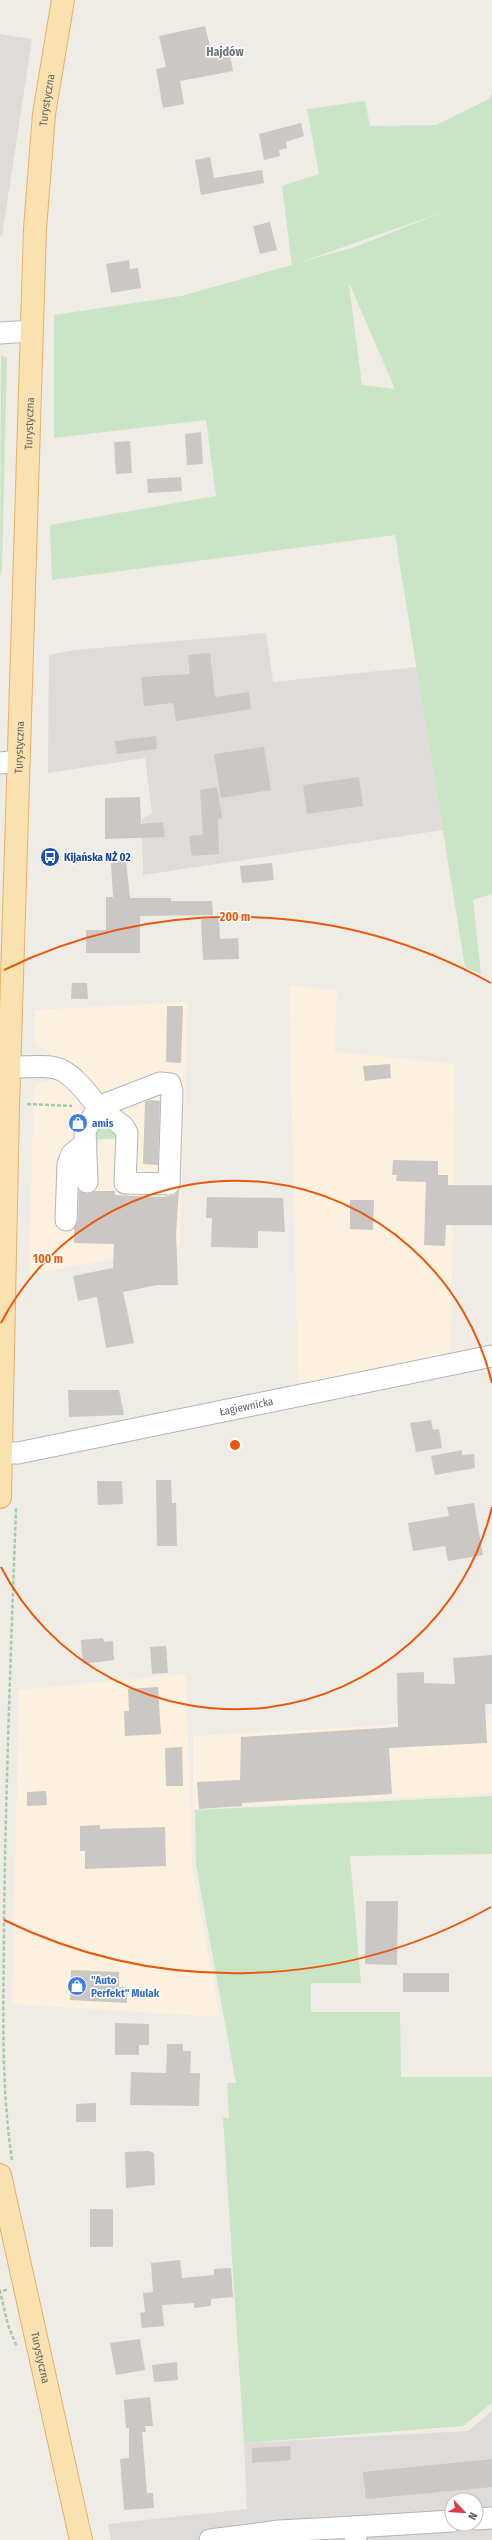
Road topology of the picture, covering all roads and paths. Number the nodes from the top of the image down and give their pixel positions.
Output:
1 (64, 0) edge
2 (32, 331) junction
3 (0, 333) edge
4 (9, 762) edge
5 (5, 1067) edge
6 (27, 1104) dead end
7 (98, 1107) junction
8 (86, 1143) junction
9 (87, 1182) dead end
10 (66, 1220) dead end
11 (492, 1356) edge
12 (0, 1403) edge
13 (0, 1453) edge
14 (8, 1500) edge
15 (7, 2171) edge
16 (444, 2522) edge
17 (355, 2533) edge
18 (81, 2540) edge
19 (210, 2540) edge

1 - 2 main road, Turystyczna
2 - 3 street
2 - 4 main road, Turystyczna
4 - 5 main road, Turystyczna
5 - 7 street
5 - 12 main road, Turystyczna
6 - 7 path
7 - 7 street
7 - 8 street
8 - 9 street
8 - 10 street
11 - 13 street, Łagiewnicka
12 - 13 main road, Turystyczna
13 - 14 main road, Turystyczna
14 - 15 path
15 - 18 main road, Turystyczna
16 - 17 street
17 - 19 street

